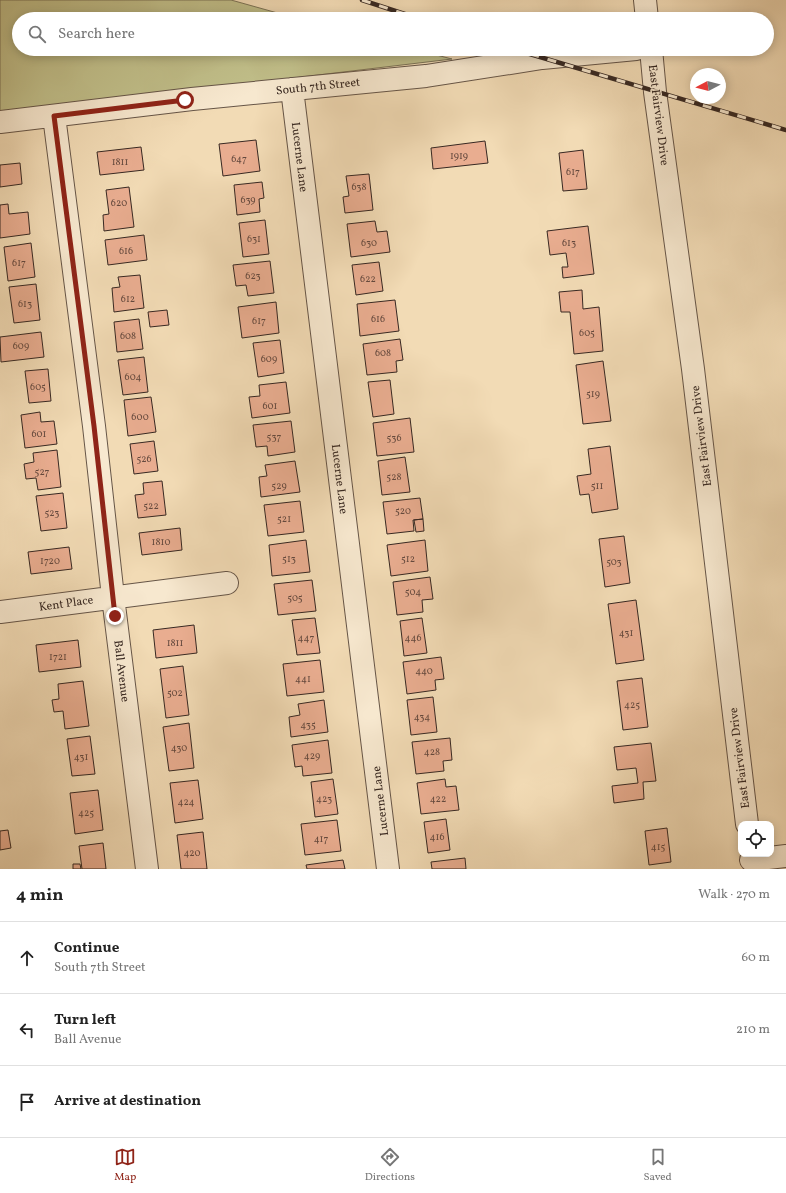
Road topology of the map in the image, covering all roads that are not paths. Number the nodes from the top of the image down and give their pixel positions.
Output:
1 (645, 0) edge
2 (646, 12) edge
3 (563, 56) edge
4 (652, 56) edge
5 (292, 89) junction
6 (54, 116) junction
7 (0, 122) edge
8 (227, 583) dead end
9 (113, 597) junction
10 (0, 612) edge
11 (747, 821) edge
12 (786, 856) edge
13 (751, 861) edge
14 (147, 869) edge
15 (388, 869) edge

1 - 2 street
3 - 5 street, South 7th Street
4 - 11 street, East Fairview Drive
5 - 6 street, South 7th Street
5 - 15 street, Lucerne Lane
6 - 7 street, South 7th Street
6 - 9 street, Ball Avenue
8 - 9 street, Kent Place
9 - 10 street, Kent Place
9 - 14 street, Ball Avenue
12 - 13 street

